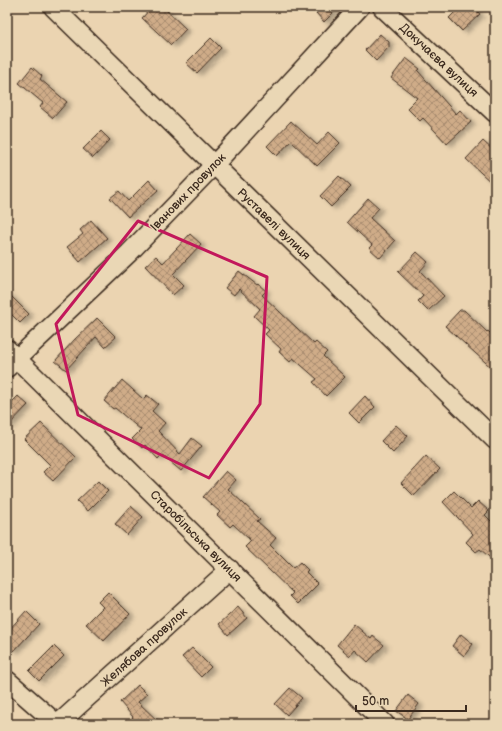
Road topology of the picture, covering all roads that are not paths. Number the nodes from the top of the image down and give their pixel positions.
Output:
1 (53, 7) edge
2 (360, 7) edge
3 (382, 7) edge
4 (495, 113) edge
5 (214, 165) junction
6 (10, 359) edge
7 (495, 440) edge
8 (230, 569) junction
9 (7, 680) edge
10 (57, 724) edge
11 (385, 724) edge

1 - 5 street, Руставелі вулиця
2 - 5 street, Іванових провулок
3 - 4 street, Докучаєва вулиця
5 - 6 street, Іванових провулок
5 - 7 street, Руставелі вулиця
6 - 8 street, Старобільська вулиця
8 - 10 street, Желябова провулок
8 - 11 street, Старобільська вулиця
9 - 10 street

